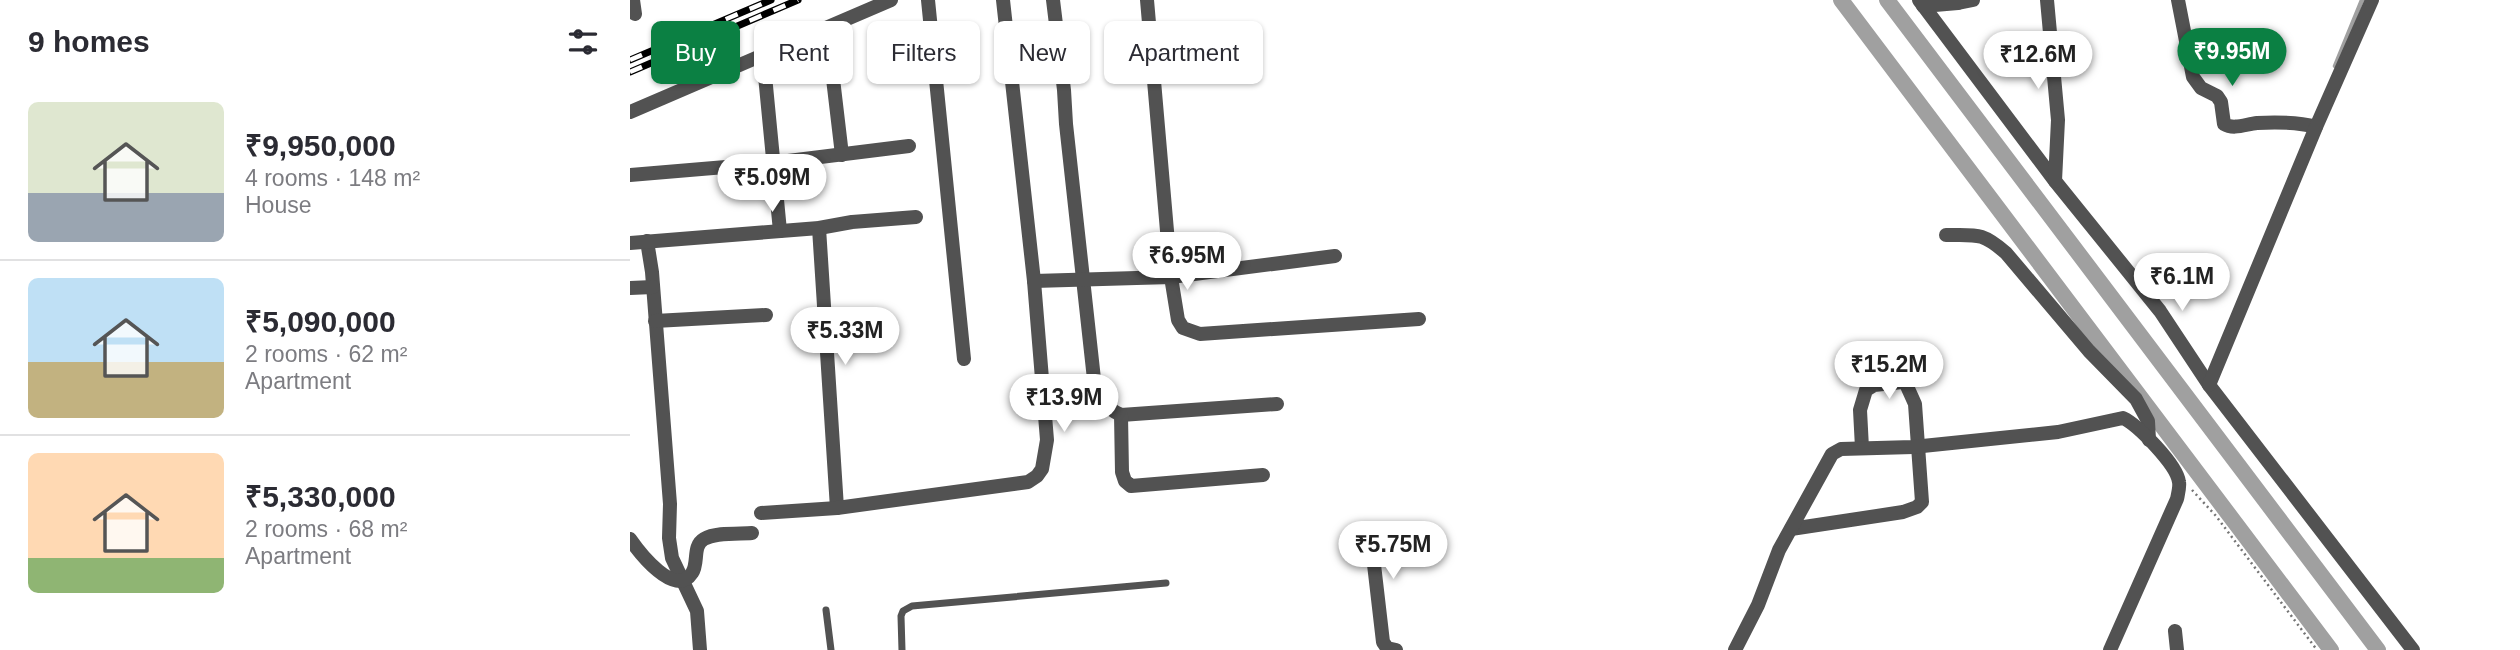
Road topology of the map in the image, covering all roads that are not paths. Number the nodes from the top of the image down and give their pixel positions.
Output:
1 (891, 0) edge
2 (928, 0) edge
3 (1003, 0) edge
4 (1053, 0) edge
5 (1147, 0) edge
6 (2048, 0) edge
7 (2178, 0) edge
8 (2372, 0) edge
9 (1963, 1) edge
10 (1921, 3) edge
11 (843, 21) edge
12 (754, 59) edge
13 (765, 84) edge
14 (834, 84) edge
15 (630, 112) edge
16 (2316, 127) junction
17 (909, 146) dead end
18 (842, 155) junction
19 (772, 163) junction
20 (630, 175) edge
21 (2055, 181) junction
22 (916, 217) dead end
23 (819, 228) junction
24 (780, 231) junction
25 (1946, 236) dead end
26 (647, 241) junction
27 (630, 243) edge
28 (1335, 256) dead end
29 (1171, 277) junction
30 (1085, 278) junction
31 (1034, 282) junction
32 (653, 287) junction
33 (630, 288) edge
34 (766, 315) dead end
35 (1419, 318) dead end
36 (655, 321) junction
37 (964, 359) dead end
38 (2209, 385) junction
39 (1277, 404) dead end
40 (1121, 415) junction
41 (2149, 440) junction
42 (1919, 446) junction
43 (1862, 448) junction
44 (1263, 475) dead end
45 (837, 508) junction
46 (761, 513) dead end
47 (1791, 529) junction
48 (1370, 530) dead end
49 (752, 533) dead end
50 (630, 539) edge
51 (684, 580) junction
52 (1166, 583) dead end
53 (826, 610) dead end
54 (2175, 631) dead end
55 (701, 650) edge
56 (831, 650) edge
57 (902, 650) edge
58 (1396, 650) edge
59 (1735, 650) edge
60 (2110, 650) edge
61 (2176, 650) edge
62 (2413, 650) edge

1 - 11 street
2 - 37 street
3 - 31 street
4 - 30 street
5 - 29 street
6 - 21 street
7 - 16 street
8 - 16 street
9 - 10 street
10 - 21 street
12 - 15 street
13 - 19 street
14 - 18 street
16 - 38 street
17 - 18 street
18 - 19 street
19 - 20 street
19 - 24 street
21 - 38 street
22 - 23 street
23 - 24 street
23 - 45 street
24 - 26 street
25 - 41 street
26 - 27 street
26 - 32 street
28 - 29 street
29 - 30 street
29 - 35 street
30 - 31 street
30 - 40 street
31 - 45 street
32 - 33 street
32 - 36 street
34 - 36 street
36 - 51 street
38 - 62 street
39 - 40 street
40 - 44 street
41 - 42 street
41 - 60 street
42 - 43 street
42 - 43 street
42 - 47 street
43 - 47 street
45 - 46 street
47 - 59 street
48 - 58 street
49 - 51 street
50 - 51 street
51 - 55 street
52 - 57 lane
53 - 56 lane
54 - 61 street

